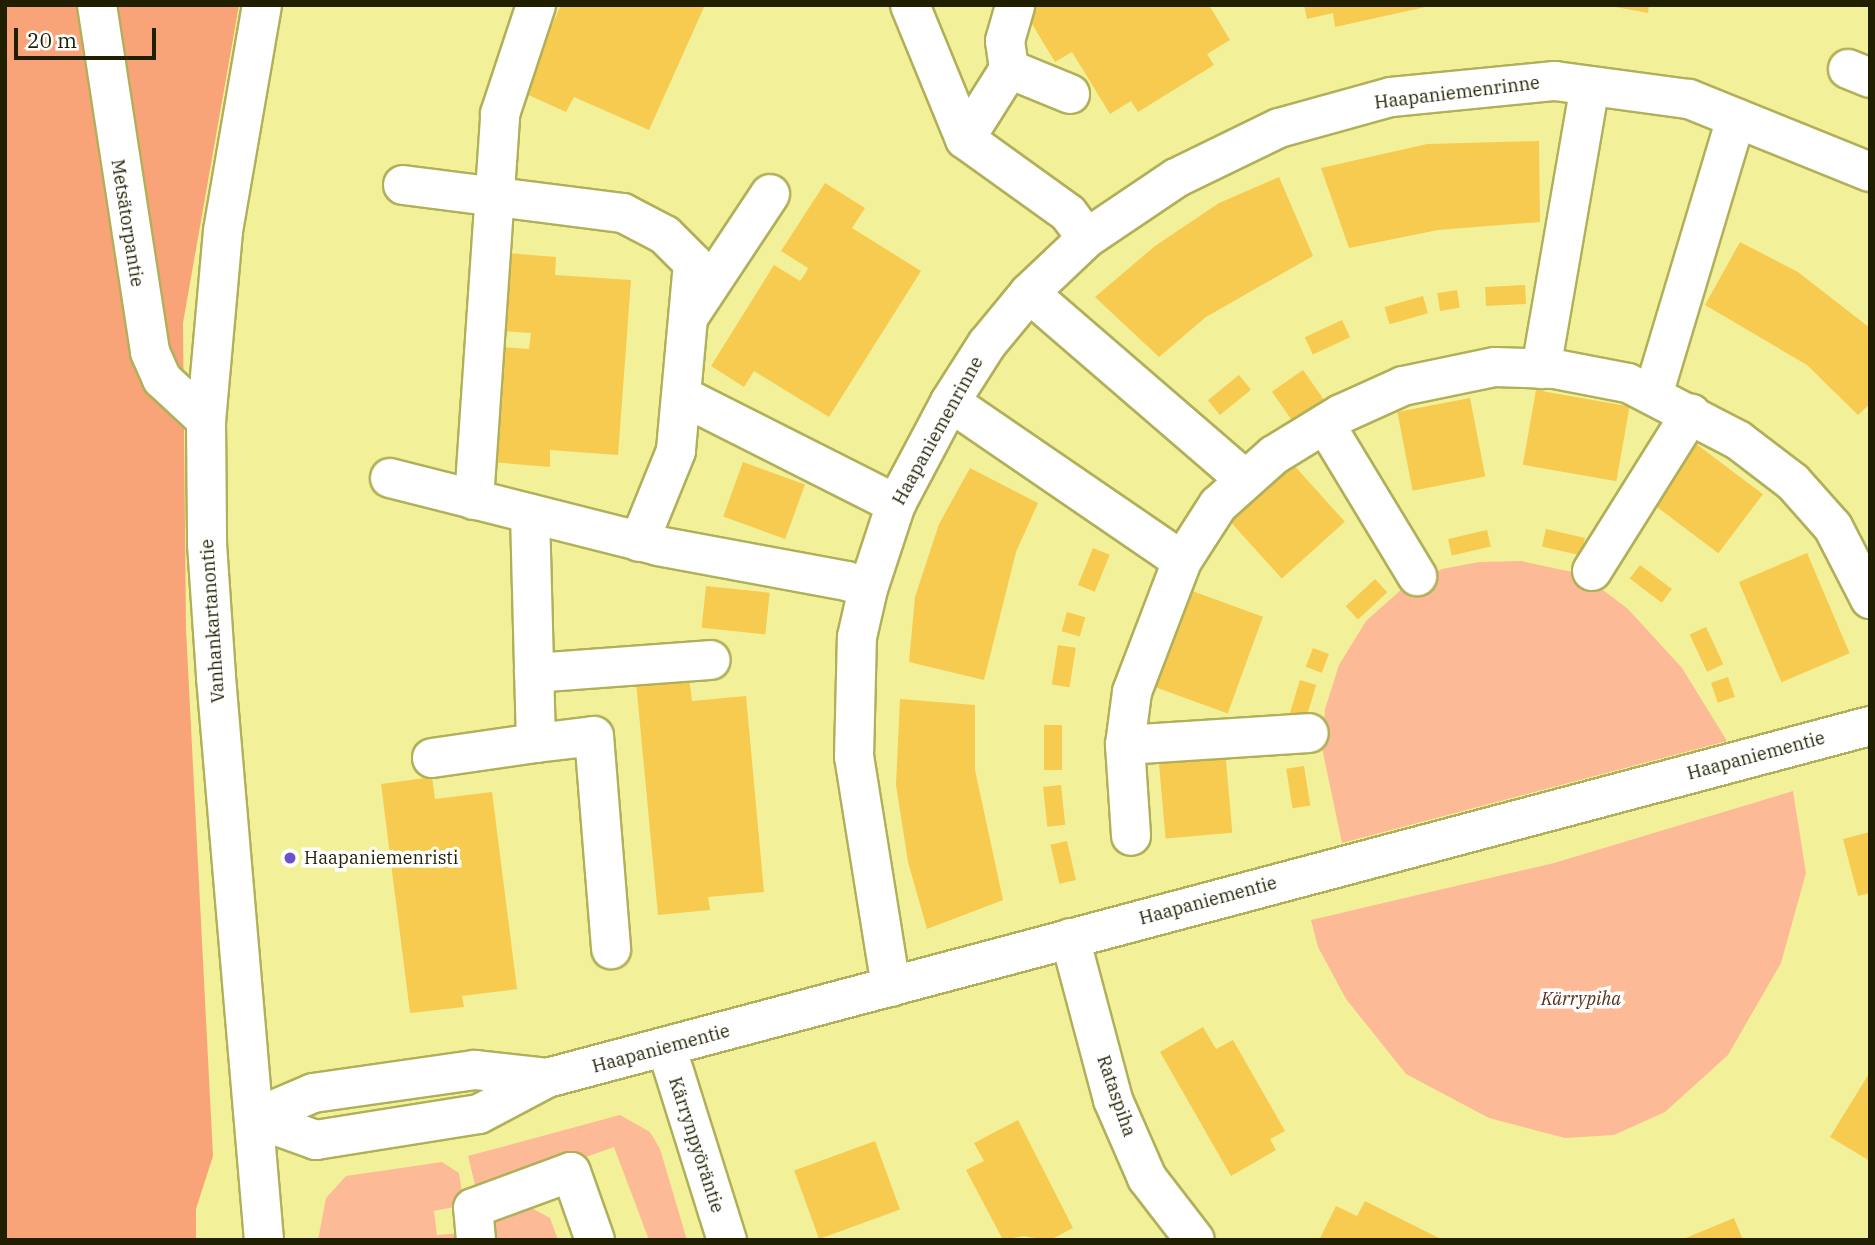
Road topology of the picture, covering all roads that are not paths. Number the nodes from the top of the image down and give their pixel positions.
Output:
1 (97, 5) edge
2 (262, 5) edge
3 (536, 5) edge
4 (910, 5) edge
5 (1016, 5) edge
6 (1009, 69) junction
7 (1590, 86) junction
8 (1070, 94) dead end
9 (1736, 118) junction
10 (965, 139) junction
11 (1870, 172) edge
12 (403, 185) dead end
13 (770, 194) dead end
14 (492, 195) junction
15 (1087, 237) junction
16 (1029, 293) junction
17 (689, 316) junction
18 (1541, 369) junction
19 (1653, 395) junction
20 (682, 396) junction
21 (950, 402) junction
22 (1691, 413) junction
23 (206, 420) junction
24 (1325, 424) junction
25 (390, 478) dead end
26 (1246, 480) junction
27 (474, 500) junction
28 (896, 504) junction
29 (530, 514) junction
30 (639, 541) junction
31 (1182, 561) junction
32 (1592, 571) dead end
33 (1417, 576) dead end
34 (868, 589) junction
35 (1870, 599) edge
36 (711, 660) dead end
37 (534, 673) junction
38 (1870, 726) edge
39 (1309, 733) dead end
40 (536, 743) junction
41 (1125, 745) junction
42 (432, 758) dead end
43 (1131, 836) dead end
44 (1070, 938) junction
45 (611, 948) dead end
46 (891, 987) junction
47 (667, 1049) junction
48 (255, 1118) junction
49 (264, 1240) edge
50 (476, 1240) edge
51 (594, 1240) edge
52 (727, 1240) edge
53 (1195, 1240) edge

1 - 23 street, Metsätorpantie
2 - 23 street, Vanhankartanontie
3 - 14 street
4 - 10 street
5 - 6 street
6 - 8 street
6 - 10 street
7 - 9 street, Haapaniemenrinne
7 - 15 street, Haapaniemenrinne
7 - 18 street
9 - 11 street, Haapaniemenrinne
9 - 19 street
10 - 15 street
12 - 14 street
13 - 17 street
14 - 17 street
14 - 27 street
15 - 16 street, Haapaniemenrinne
16 - 21 street, Haapaniemenrinne
16 - 26 street
17 - 20 street
18 - 19 street
18 - 24 street
19 - 22 street
20 - 28 street
20 - 30 street
21 - 28 street, Haapaniemenrinne
21 - 31 street
22 - 32 street
22 - 35 street
23 - 48 street, Vanhankartanontie
24 - 26 street
24 - 33 street
25 - 27 street
26 - 31 street
27 - 29 street
28 - 34 street, Haapaniemenrinne
29 - 30 street
29 - 37 street
30 - 34 street
31 - 41 street
34 - 46 street, Haapaniemenrinne
36 - 37 street
37 - 40 street
38 - 44 street, Haapaniementie
39 - 41 street
40 - 42 street
40 - 45 street
41 - 43 street
44 - 46 street, Haapaniementie
44 - 53 street, Rataspiha
46 - 47 street, Haapaniementie
47 - 48 street, Haapaniementie
47 - 52 street, Kärrynpyöräntie
48 - 49 street, Vanhankartanontie
50 - 51 street

